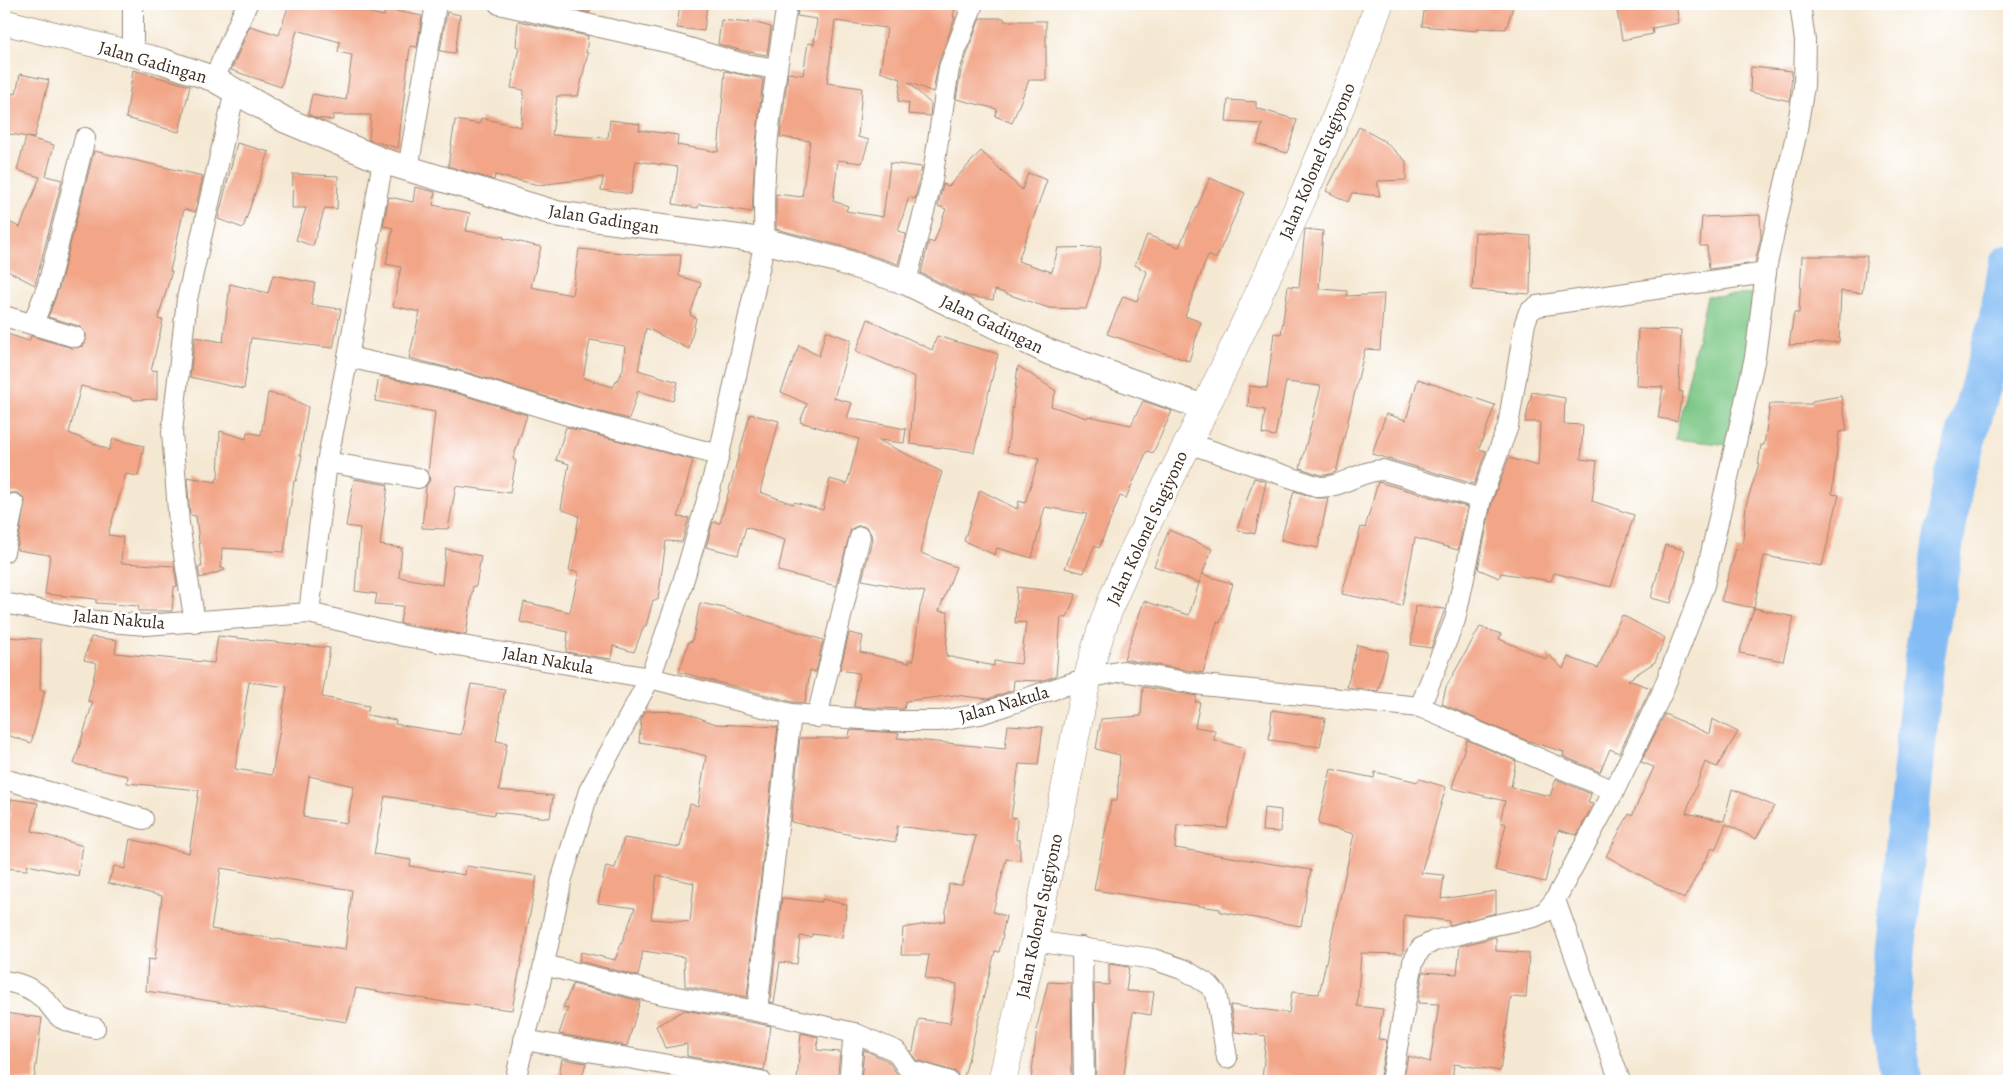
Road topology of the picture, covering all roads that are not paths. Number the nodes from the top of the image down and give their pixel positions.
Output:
1 (133, 4) edge
2 (247, 4) edge
3 (436, 4) edge
4 (499, 4) edge
5 (788, 4) edge
6 (973, 4) edge
7 (1379, 4) edge
8 (1800, 4) edge
9 (4, 22) edge
10 (133, 54) junction
11 (777, 69) junction
12 (224, 85) junction
13 (85, 138) dead end
14 (383, 161) junction
15 (408, 169) junction
16 (765, 242) junction
17 (1766, 273) junction
18 (906, 282) junction
19 (4, 316) edge
20 (33, 324) junction
21 (75, 337) dead end
22 (348, 357) junction
23 (1206, 408) junction
24 (1188, 443) junction
25 (719, 454) junction
26 (327, 462) junction
27 (418, 478) dead end
28 (1481, 499) junction
29 (14, 504) dead end
30 (860, 538) dead end
31 (4, 552) edge
32 (4, 603) edge
33 (309, 613) junction
34 (195, 623) junction
35 (650, 678) junction
36 (1087, 678) junction
37 (1420, 707) junction
38 (791, 714) junction
39 (817, 717) junction
40 (4, 779) edge
41 (1614, 791) junction
42 (143, 819) dead end
43 (1555, 900) junction
44 (1035, 941) junction
45 (1082, 948) junction
46 (544, 964) junction
47 (4, 981) edge
48 (758, 1010) junction
49 (95, 1028) dead end
50 (854, 1033) junction
51 (524, 1040) junction
52 (1226, 1058) dead end
53 (515, 1081) edge
54 (761, 1081) edge
55 (849, 1081) edge
56 (948, 1081) edge
57 (1002, 1081) edge
58 (1084, 1081) edge
59 (1391, 1081) edge
60 (1620, 1081) edge

1 - 10 street
2 - 12 street
3 - 15 street
4 - 11 street
5 - 11 street
6 - 18 street
7 - 23 highway, Jalan Kolonel Sugiyono
8 - 17 street
9 - 10 street, Jalan Gadingan
10 - 12 street, Jalan Gadingan
11 - 16 street
12 - 14 street, Jalan Gadingan
12 - 34 street
13 - 20 street
14 - 15 street, Jalan Gadingan
14 - 22 street
15 - 16 street, Jalan Gadingan
16 - 18 street, Jalan Gadingan
16 - 25 street
17 - 28 street
17 - 41 street
18 - 23 street, Jalan Gadingan
19 - 20 street
20 - 21 street
22 - 25 street
22 - 26 street
23 - 24 highway, Jalan Kolonel Sugiyono
24 - 28 street
24 - 36 highway, Jalan Kolonel Sugiyono
25 - 35 street
26 - 27 street
26 - 33 street
28 - 37 street
29 - 31 street
30 - 39 street
32 - 34 street, Jalan Nakula
33 - 34 street, Jalan Nakula
33 - 35 street, Jalan Nakula
35 - 38 street, Jalan Nakula
35 - 46 street
36 - 37 street, Jalan Nakula
36 - 39 street, Jalan Nakula
36 - 44 highway, Jalan Kolonel Sugiyono
37 - 41 street, Jalan Nakula
38 - 39 street, Jalan Nakula
38 - 48 street
40 - 42 street
41 - 43 street
43 - 59 street
43 - 60 street
44 - 45 street
44 - 57 highway, Jalan Kolonel Sugiyono
45 - 52 street
45 - 58 street
46 - 48 street
46 - 51 street
47 - 49 street
48 - 50 street
50 - 55 street
50 - 56 street
51 - 53 street
51 - 54 street

